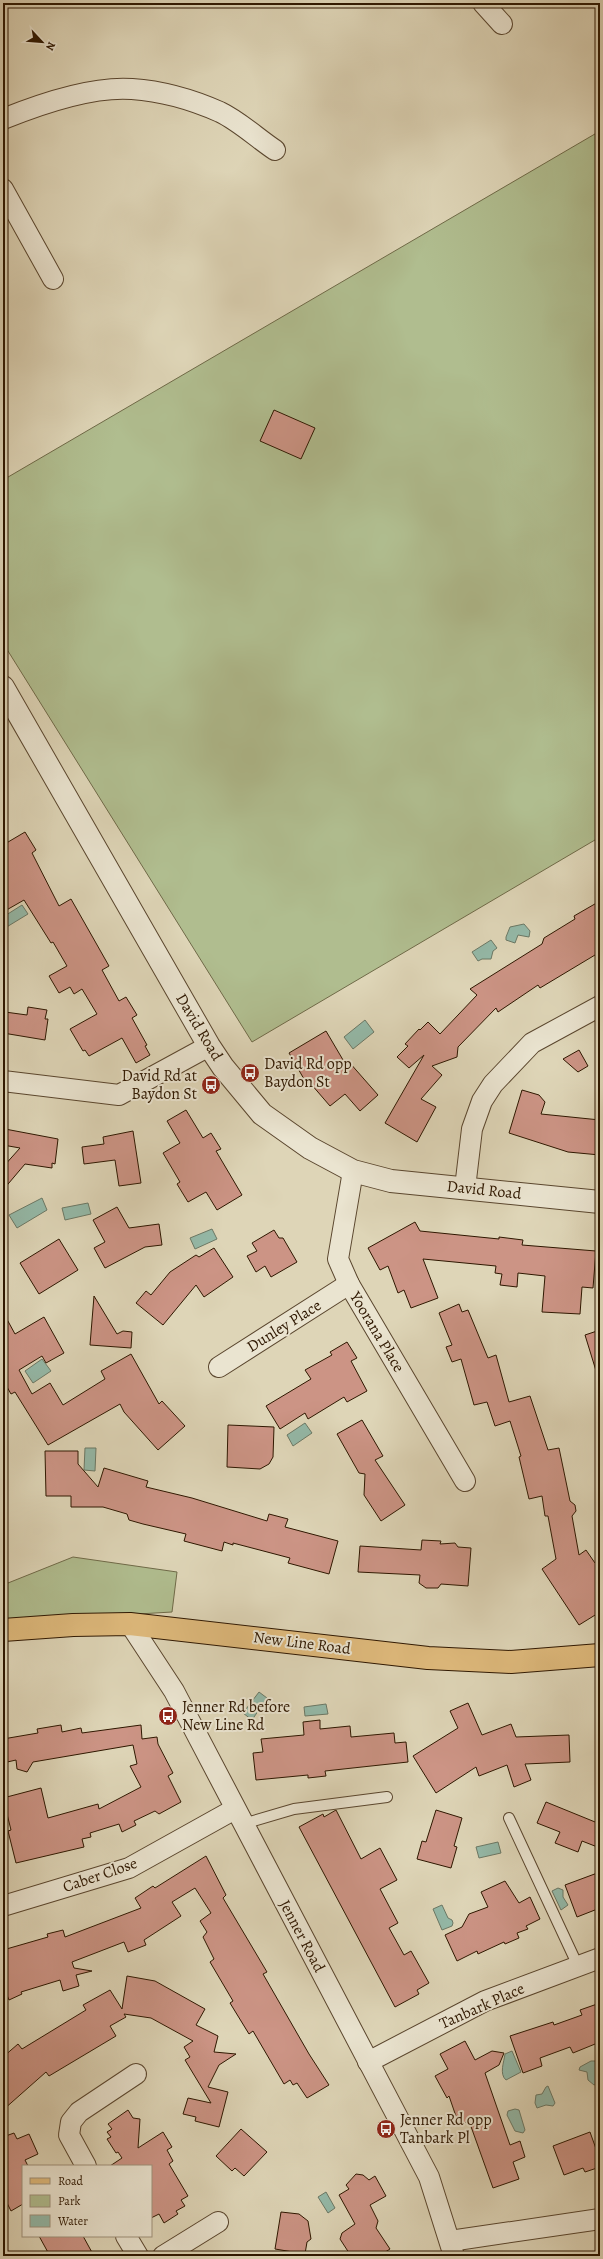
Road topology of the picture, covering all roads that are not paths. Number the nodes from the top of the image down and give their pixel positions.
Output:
1 (483, 3) edge
2 (502, 24) dead end
3 (3, 119) edge
4 (275, 150) dead end
5 (3, 189) edge
6 (53, 279) dead end
7 (3, 687) edge
8 (600, 1006) edge
9 (209, 1046) junction
10 (3, 1081) edge
11 (353, 1171) junction
12 (465, 1188) junction
13 (600, 1202) edge
14 (349, 1284) junction
15 (219, 1367) dead end
16 (466, 1480) dead end
17 (130, 1624) junction
18 (3, 1630) edge
19 (600, 1655) edge
20 (387, 1797) dead end
21 (239, 1817) junction
22 (509, 1818) dead end
23 (3, 1906) edge
24 (600, 1958) edge
25 (578, 1966) junction
26 (368, 2062) junction
27 (136, 2074) dead end
28 (85, 2165) edge
29 (600, 2219) edge
30 (218, 2222) dead end
31 (127, 2237) edge
32 (452, 2248) edge
33 (138, 2256) edge
34 (163, 2256) edge

1 - 2 street
3 - 4 street
5 - 6 street
7 - 9 street, David Road
8 - 12 street
9 - 10 street
9 - 11 street, David Road
11 - 12 street, David Road
11 - 14 street, Yoorana Place
12 - 13 street, David Road
14 - 15 street, Dunley Place
14 - 16 street, Yoorana Place
17 - 18 main road, New Line Road
17 - 19 main road, New Line Road
17 - 21 street, Jenner Road
20 - 21 lane
21 - 23 street, Caber Close
21 - 26 street, Jenner Road
22 - 25 lane
24 - 25 street, Tanbark Place
25 - 26 street, Tanbark Place
26 - 32 street, Jenner Road
27 - 28 street
29 - 32 street
30 - 34 street
31 - 33 street

